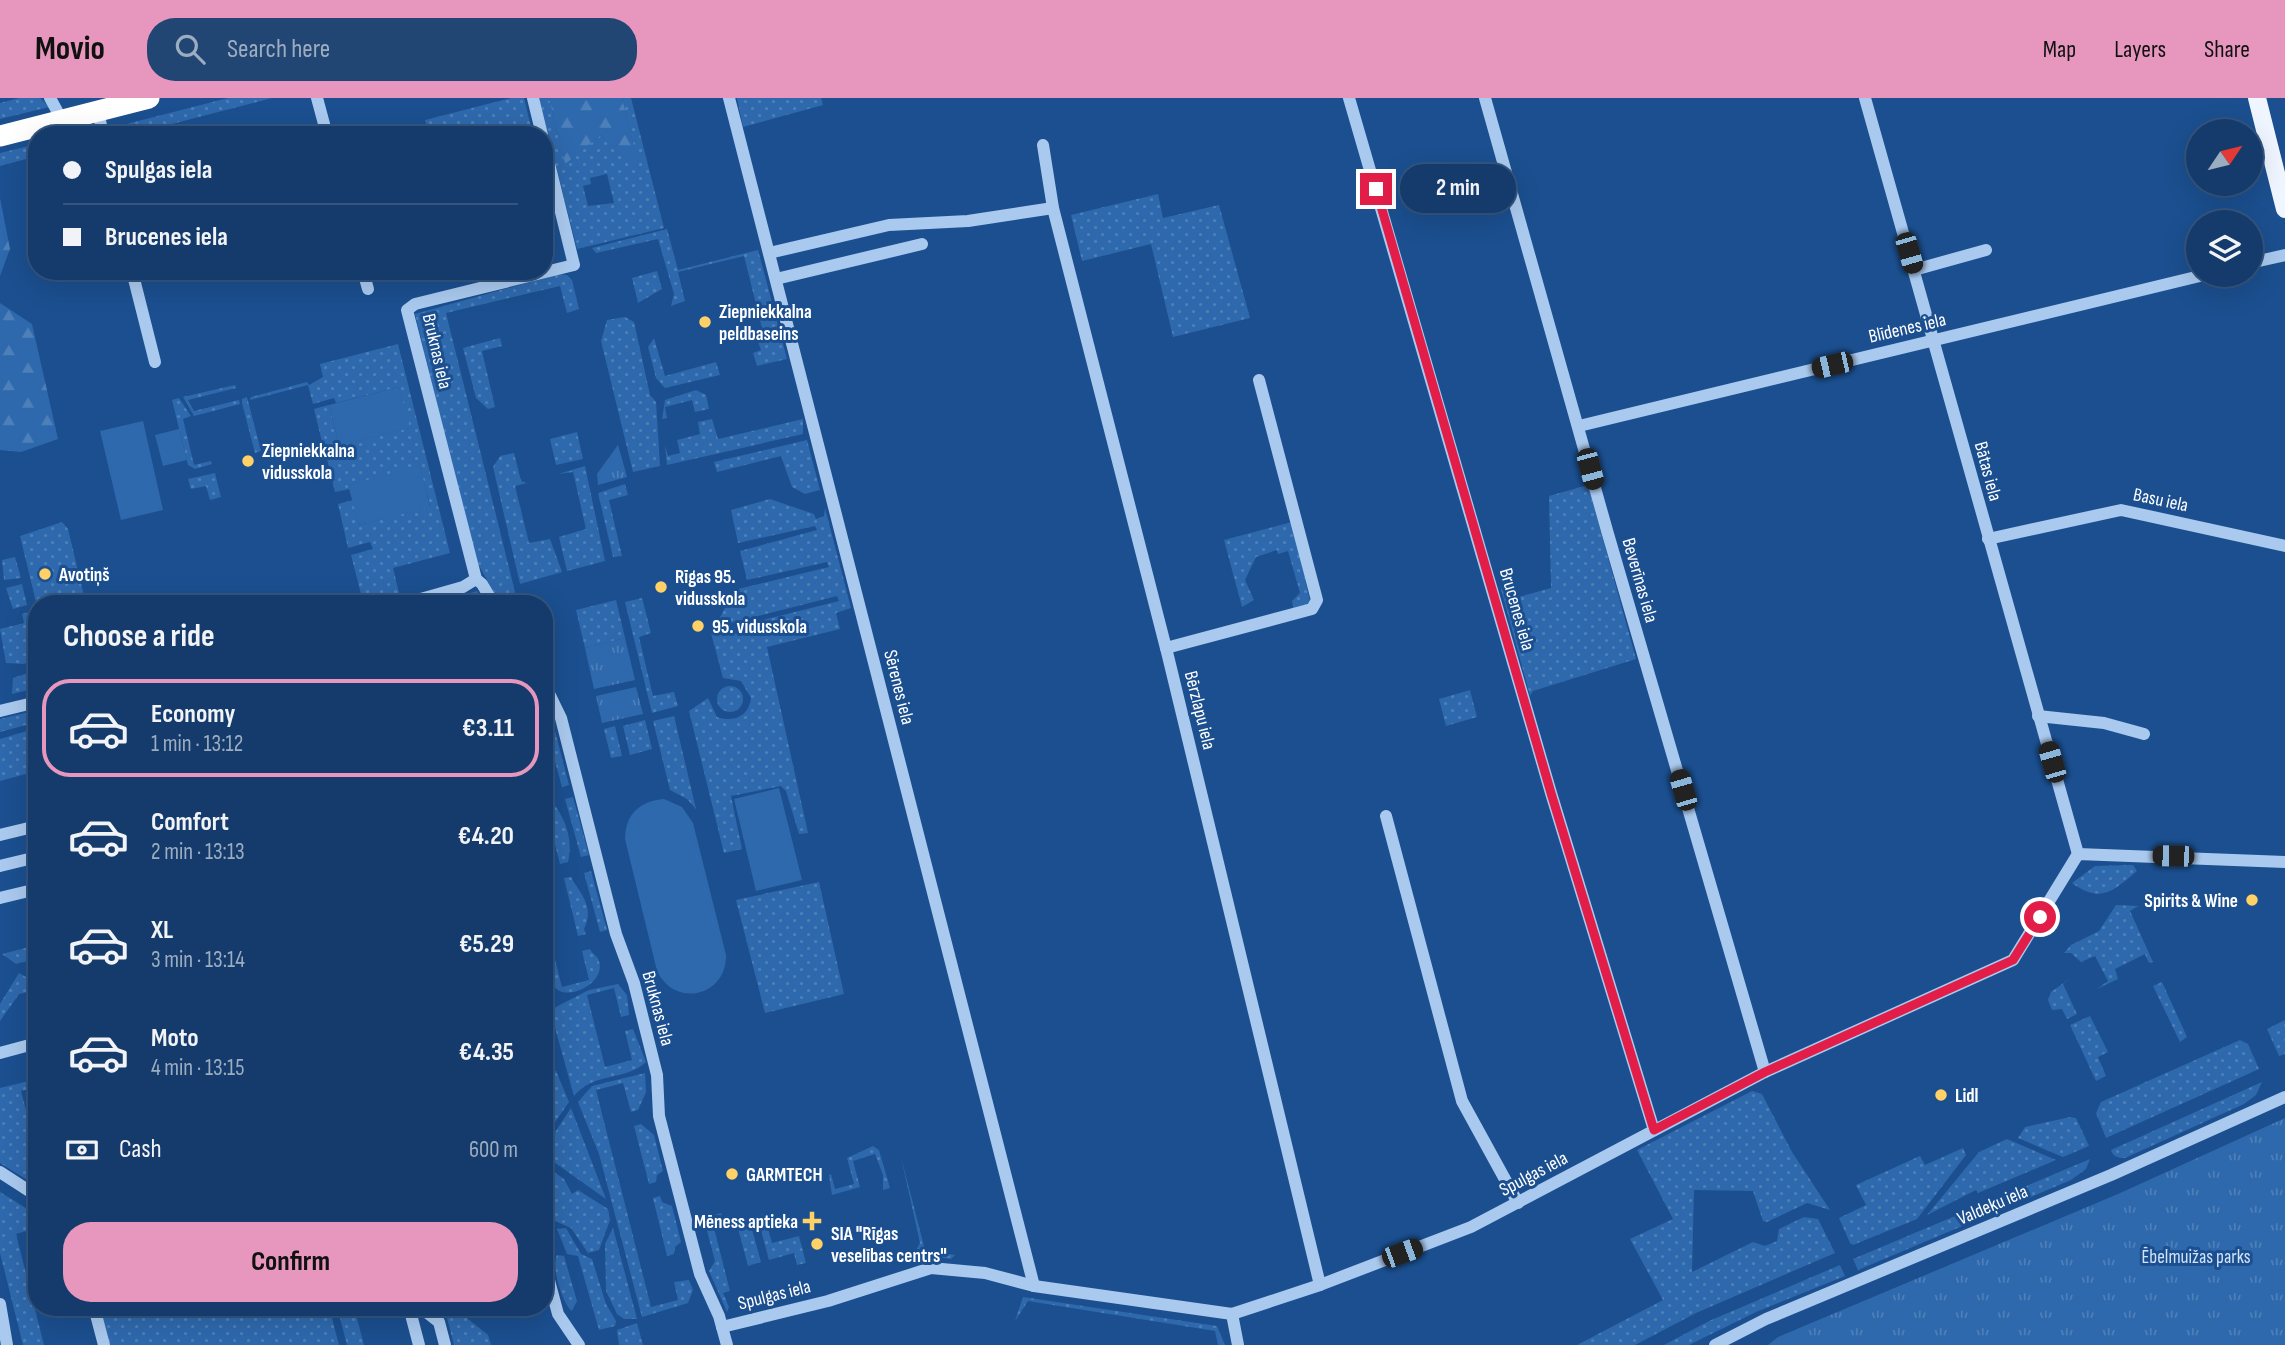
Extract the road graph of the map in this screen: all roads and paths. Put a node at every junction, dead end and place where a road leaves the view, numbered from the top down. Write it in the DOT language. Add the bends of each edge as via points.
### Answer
graph roads {
  1 [pos="50,98"];
  2 [pos="149,98"];
  3 [pos="317,98"];
  4 [pos="533,98"];
  5 [pos="730,98"];
  6 [pos="1349,98"];
  7 [pos="1485,98"];
  8 [pos="1865,98"];
  9 [pos="2257,98"];
  10 [pos="98,111"];
  11 [pos="62,120"];
  12 [pos="39,126"];
  13 [pos="101,126"];
  14 [pos="325,126"];
  15 [pos="540,126"];
  16 [pos="28,129"];
  17 [pos="0,136"];
  18 [pos="1043,145"];
  19 [pos="553,180"];
  20 [pos="1053,208"];
  21 [pos="2285,209"];
  22 [pos="922,244"];
  23 [pos="1986,250"];
  24 [pos="769,253"];
  25 [pos="2285,255"];
  26 [pos="2263,260"];
  27 [pos="553,270"];
  28 [pos="1914,270"];
  29 [pos="776,279"];
  30 [pos="2186,279"];
  31 [pos="134,280"];
  32 [pos="366,280"];
  33 [pos="506,280"];
  34 [pos="368,289"];
  35 [pos="1934,341"];
  36 [pos="155,362"];
  37 [pos="1259,380"];
  38 [pos="1579,426"];
  39 [pos="1988,539"];
  40 [pos="2285,547"];
  41 [pos="476,579"];
  42 [pos="435,595"];
  43 [pos="489,595"];
  44 [pos="1166,648"];
  45 [pos="553,702"];
  46 [pos="28,704"];
  47 [pos="0,711"];
  48 [pos="2038,716"];
  49 [pos="2144,734"];
  50 [pos="1386,816"];
  51 [pos="28,828"];
  52 [pos="0,835"];
  53 [pos="2078,854"];
  54 [pos="28,859"];
  55 [pos="2285,862"];
  56 [pos="0,866"];
  57 [pos="28,891"];
  58 [pos="0,898"];
  59 [pos="28,1045"];
  60 [pos="0,1053"];
  61 [pos="1765,1072"];
  62 [pos="2285,1097"];
  63 [pos="1654,1130"];
  64 [pos="0,1172"];
  65 [pos="28,1189"];
  66 [pos="1518,1203"];
  67 [pos="1320,1285"];
  68 [pos="1034,1286"];
  69 [pos="553,1295"];
  70 [pos="0,1304"];
  71 [pos="1232,1314"];
  72 [pos="96,1316"];
  73 [pos="411,1316"];
  74 [pos="431,1316"];
  75 [pos="722,1327"];
  76 [pos="1739,1339"];
  77 [pos="7,1345"];
  78 [pos="104,1345"];
  79 [pos="419,1345"];
  80 [pos="445,1345"];
  81 [pos="579,1345"];
  82 [pos="727,1345"];
  83 [pos="1238,1345"];
  84 [pos="1714,1345"];
  1 -- 11 [label="street"];
  2 -- 10 [label="highway"];
  3 -- 14 [label="street"];
  4 -- 15 [label="street"];
  5 -- 24 [label="street, Sērenes iela"];
  6 -- 63 [label="street, Brucenes iela"];
  7 -- 38 [label="street, Beverīnas iela"];
  8 -- 28 [label="street, Bātas iela"];
  9 -- 21 [label="main road"];
  10 -- 11 [label="highway"];
  10 -- 13 [label="street"];
  11 -- 12 [label="highway"];
  16 -- 17 [label="highway"];
  18 -- 20 [label="street, Bērzlapu iela"];
  19 -- 27 [label="street, Bruknas iela" via="574,265"];
  20 -- 24 [label="street" via="968,221 889,225"];
  20 -- 44 [label="street, Bērzlapu iela"];
  22 -- 29 [label="street"];
  23 -- 28 [label="street"];
  24 -- 29 [label="street, Sērenes iela"];
  25 -- 26 [label="street"];
  28 -- 35 [label="street, Bātas iela"];
  29 -- 68 [label="street, Sērenes iela"];
  30 -- 35 [label="street, Blīdenes iela"];
  31 -- 36 [label="street"];
  32 -- 34 [label="street"];
  33 -- 41 [label="street, Bruknas iela" via="407,310"];
  35 -- 38 [label="street, Blīdenes iela"];
  35 -- 39 [label="street, Bātas iela"];
  37 -- 44 [label="street" via="1317,600 1312,609"];
  38 -- 61 [label="street, Beverīnas iela"];
  39 -- 40 [label="street, Basu iela" via="2121,510"];
  39 -- 48 [label="street, Bātas iela"];
  41 -- 42 [label="street"];
  41 -- 43 [label="street, Bruknas iela"];
  44 -- 67 [label="street, Bērzlapu iela"];
  45 -- 75 [label="street, Bruknas iela" via="616,934 634,983 657,1075 659,1116 700,1274"];
  46 -- 47 [label="street"];
  48 -- 49 [label="street" via="2104,723"];
  48 -- 53 [label="street, Bātas iela"];
  50 -- 66 [label="street" via="1462,1101"];
  51 -- 52 [label="street"];
  53 -- 55 [label="street"];
  53 -- 61 [label="street, Spulgas iela" via="2013,960"];
  54 -- 56 [label="street"];
  57 -- 58 [label="street"];
  59 -- 60 [label="street"];
  61 -- 63 [label="street, Spulgas iela"];
  62 -- 76 [label="street, Valdeķu iela"];
  63 -- 66 [label="street, Spulgas iela"];
  64 -- 65 [label="street"];
  66 -- 67 [label="street, Spulgas iela" via="1471,1227"];
  67 -- 71 [label="street, Spulgas iela"];
  68 -- 71 [label="street, Spulgas iela"];
  68 -- 75 [label="street, Spulgas iela" via="985,1273 931,1268 828,1301"];
  69 -- 81 [label="street" via="558,1314"];
  70 -- 77 [label="street"];
  71 -- 83 [label="street"];
  72 -- 78 [label="street"];
  73 -- 79 [label="street"];
  74 -- 80 [label="street" via="439,1322"];
  75 -- 82 [label="street, Bruknas iela"];
  76 -- 84 [label="street, Valdeķu iela"];
}
